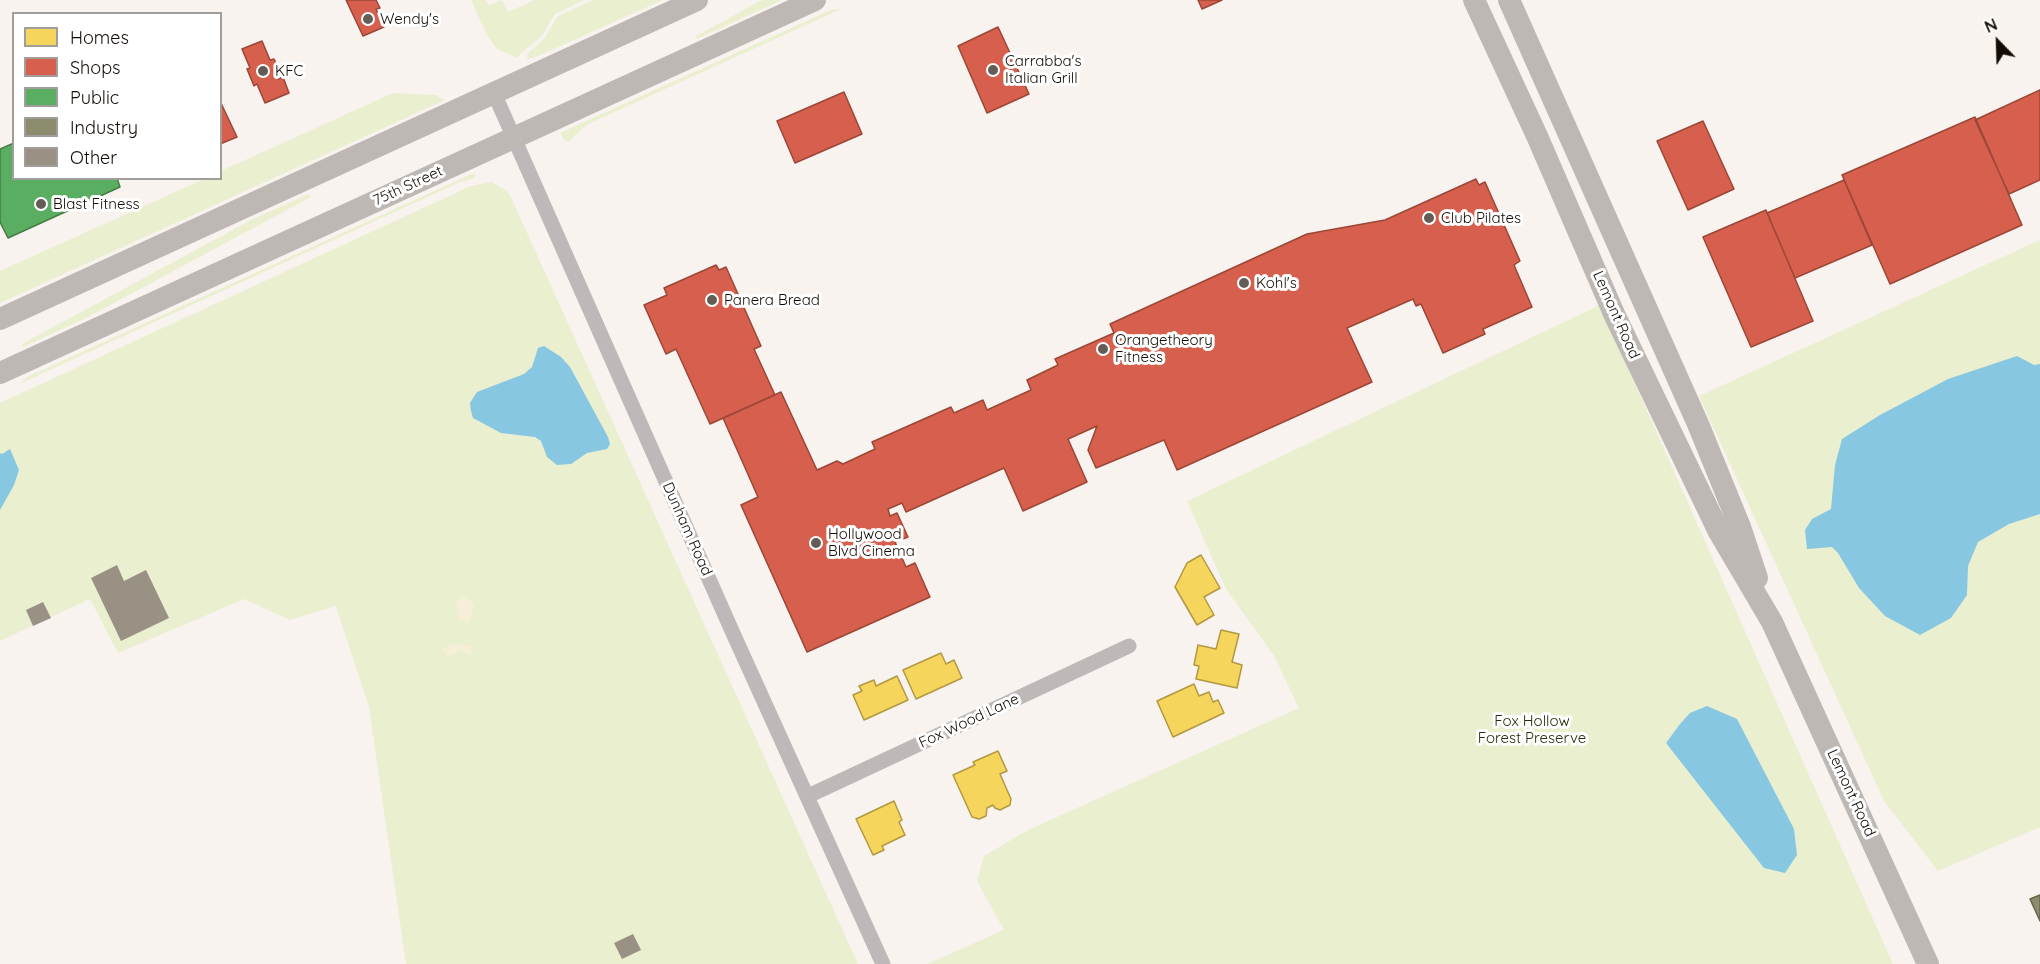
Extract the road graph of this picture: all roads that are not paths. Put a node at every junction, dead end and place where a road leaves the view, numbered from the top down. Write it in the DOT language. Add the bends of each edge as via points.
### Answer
graph roads {
  1 [pos="697,0"];
  2 [pos="816,0"];
  3 [pos="1474,0"];
  4 [pos="1509,0"];
  5 [pos="494,93"];
  6 [pos="514,138"];
  7 [pos="0,319"];
  8 [pos="0,373"];
  9 [pos="1772,622"];
  10 [pos="1129,646"];
  11 [pos="808,796"];
  12 [pos="883,964"];
  13 [pos="1928,964"];
  1 -- 5 [label="main road"];
  2 -- 6 [label="main road, 75th Street"];
  3 -- 9 [label="main road, Lemont Road" via="1679,451 1719,532"];
  4 -- 9 [label="main road, Lemont Road" via="1698,424 1740,527"];
  5 -- 6 [label="street, Dunham Road"];
  5 -- 7 [label="main road"];
  6 -- 8 [label="main road, 75th Street"];
  6 -- 11 [label="street, Dunham Road"];
  9 -- 13 [label="main road, Lemont Road"];
  10 -- 11 [label="street, Fox Wood Lane"];
  11 -- 12 [label="street, Dunham Road"];
}
